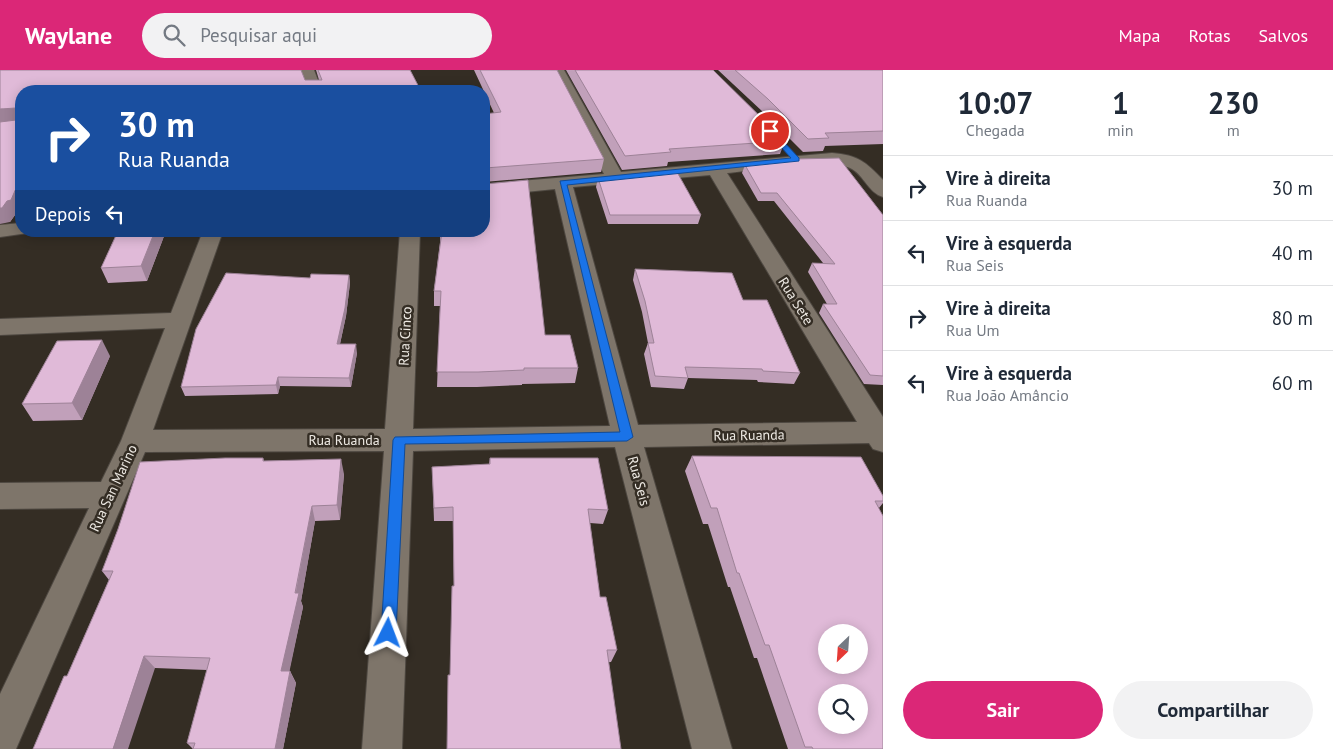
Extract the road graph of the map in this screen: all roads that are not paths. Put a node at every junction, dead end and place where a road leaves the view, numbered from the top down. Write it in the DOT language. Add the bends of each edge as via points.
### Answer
graph roads {
  1 [pos="307,70"];
  2 [pos="557,70"];
  3 [pos="313,85"];
  4 [pos="783,145"];
  5 [pos="797,160"];
  6 [pos="715,169"];
  7 [pos="615,178"];
  8 [pos="563,183"];
  9 [pos="490,189"];
  10 [pos="883,191"];
  11 [pos="15,230"];
  12 [pos="0,232"];
  13 [pos="211,237"];
  14 [pos="410,237"];
  15 [pos="180,320"];
  16 [pos="0,327"];
  17 [pos="881,435"];
  18 [pos="627,437"];
  19 [pos="399,440"];
  20 [pos="135,441"];
  21 [pos="110,495"];
  22 [pos="0,496"];
  23 [pos="0,738"];
  24 [pos="382,749"];
  25 [pos="712,749"];
  1 -- 3 [label="street"];
  2 -- 7 [label="street"];
  4 -- 5 [label="street"];
  5 -- 6 [label="street"];
  5 -- 10 [label="street" via="842,159 860,166"];
  6 -- 7 [label="street"];
  6 -- 17 [label="street, Rua Sete"];
  7 -- 8 [label="street"];
  8 -- 9 [label="street"];
  8 -- 18 [label="street, Rua Seis"];
  11 -- 12 [label="street"];
  13 -- 15 [label="street, Rua San Marino"];
  14 -- 19 [label="street, Rua Cinco"];
  15 -- 16 [label="street"];
  15 -- 20 [label="street, Rua San Marino"];
  17 -- 18 [label="street, Rua Ruanda"];
  18 -- 19 [label="street, Rua Ruanda"];
  18 -- 25 [label="street, Rua Seis"];
  19 -- 20 [label="street, Rua Ruanda"];
  19 -- 24 [label="street, Rua Cinco"];
  20 -- 21 [label="street, Rua San Marino"];
  21 -- 22 [label="street"];
  21 -- 23 [label="street, Rua San Marino"];
}
